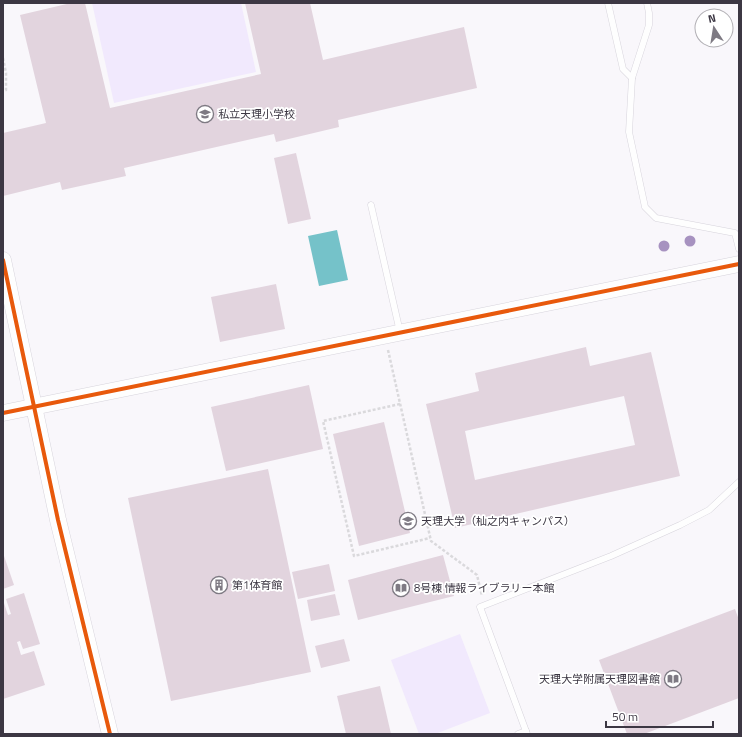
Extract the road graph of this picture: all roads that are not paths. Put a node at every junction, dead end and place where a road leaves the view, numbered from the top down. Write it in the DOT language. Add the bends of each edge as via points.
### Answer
graph roads {
  1 [pos="608,3"];
  2 [pos="647,3"];
  3 [pos="632,78"];
  4 [pos="371,205"];
  5 [pos="739,249"];
  6 [pos="3,260"];
  7 [pos="739,264"];
  8 [pos="400,332"];
  9 [pos="34,408"];
  10 [pos="3,414"];
  11 [pos="739,482"];
  12 [pos="526,732"];
  13 [pos="110,734"];
  14 [pos="518,734"];
  1 -- 3 [label="lane" via="623,68"];
  2 -- 3 [label="lane" via="649,25"];
  3 -- 5 [label="lane" via="629,132 645,207 656,218 735,232"];
  4 -- 8 [label="lane"];
  6 -- 9 [label="street"];
  7 -- 8 [label="street"];
  8 -- 9 [label="street"];
  9 -- 10 [label="street"];
  9 -- 13 [label="street" via="58,520"];
  11 -- 12 [label="lane" via="709,510 680,525 611,556 480,607"];
  12 -- 14 [label="lane"];
}
